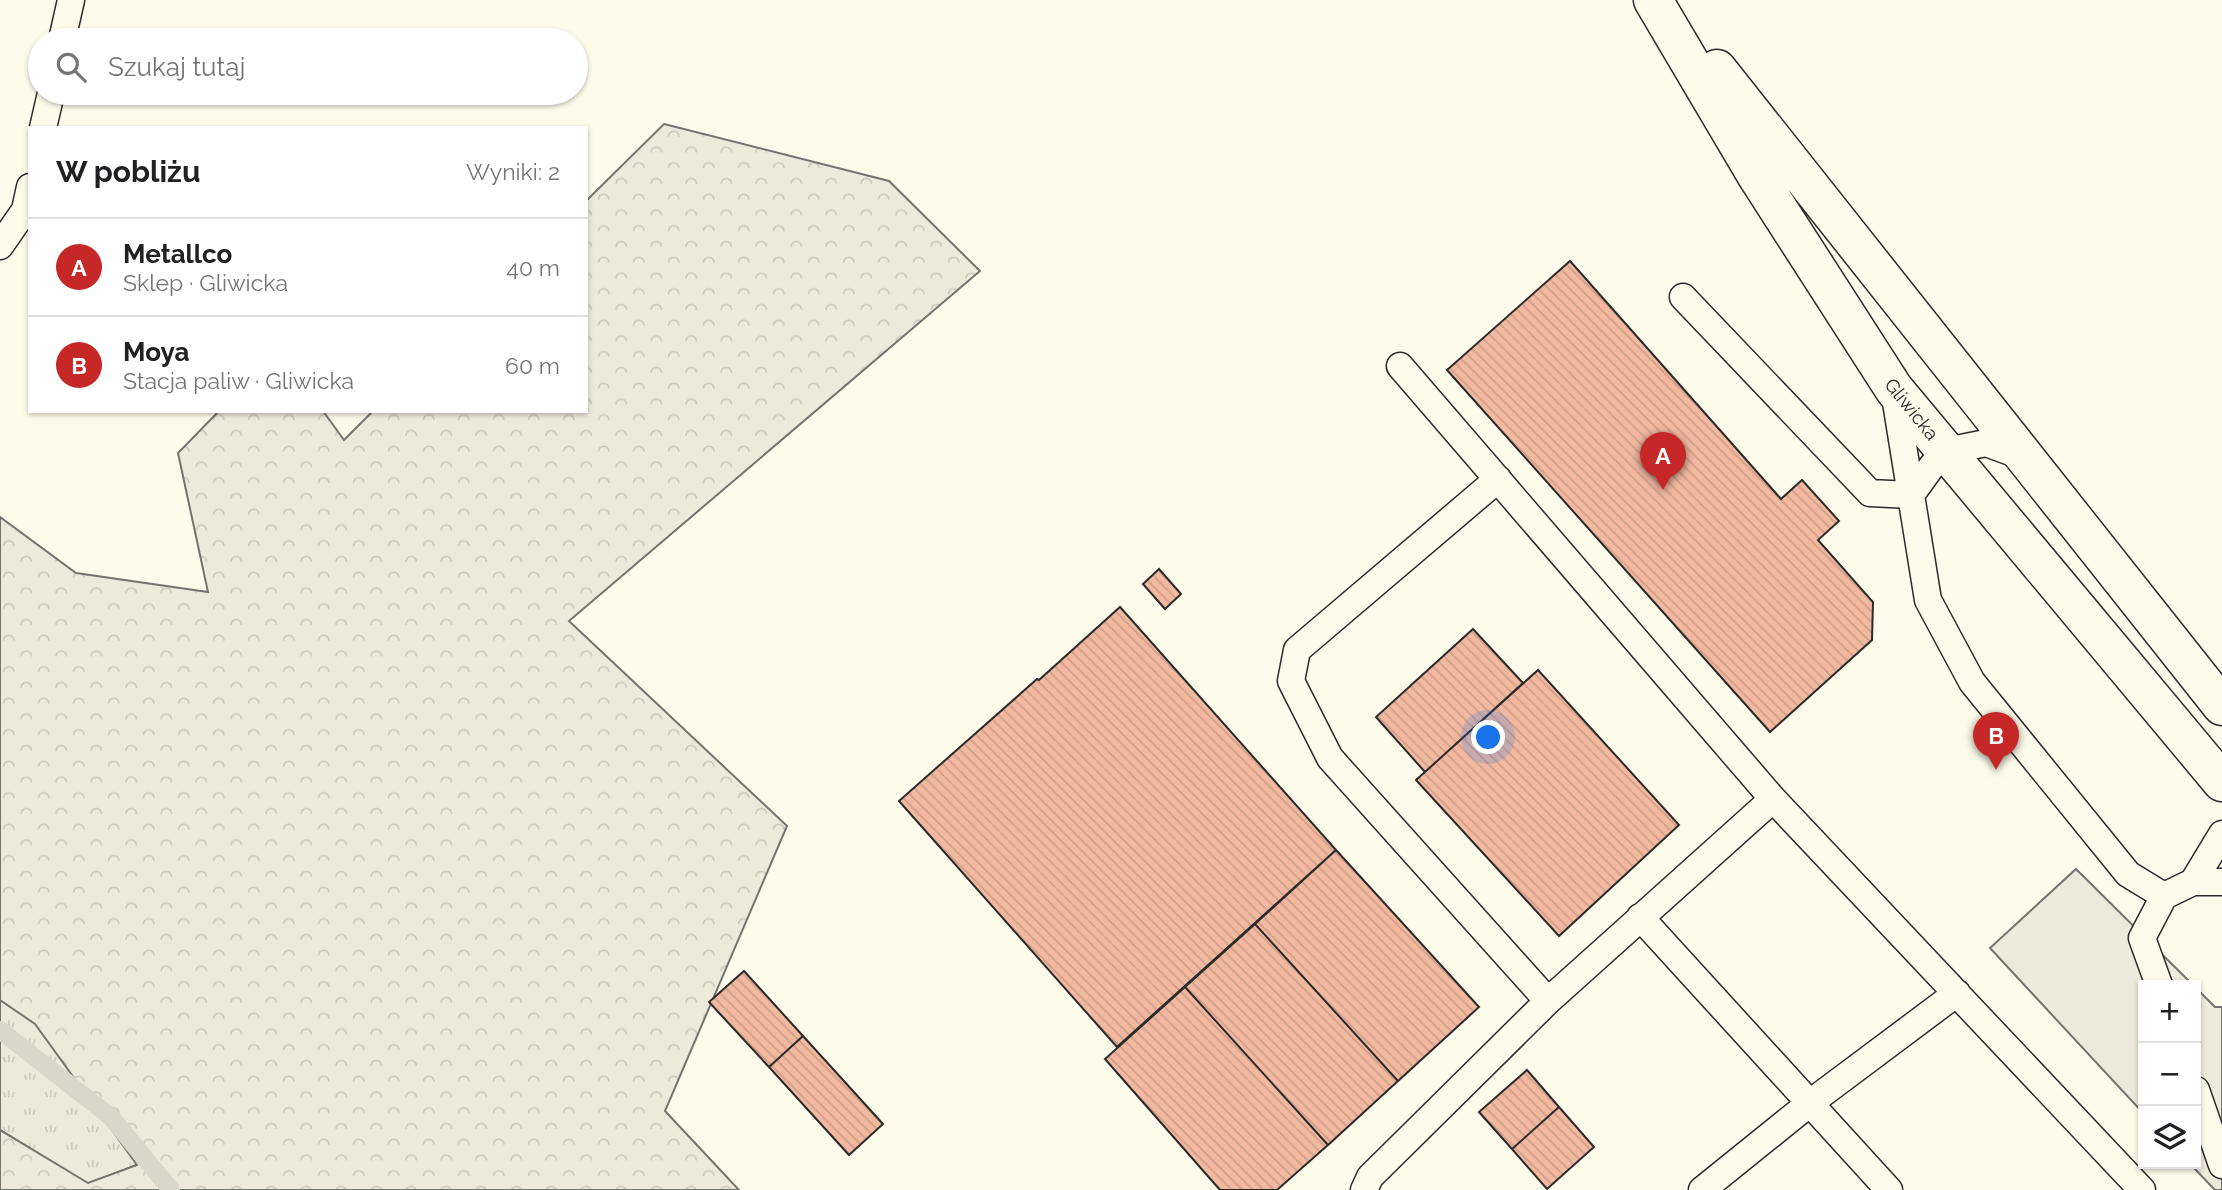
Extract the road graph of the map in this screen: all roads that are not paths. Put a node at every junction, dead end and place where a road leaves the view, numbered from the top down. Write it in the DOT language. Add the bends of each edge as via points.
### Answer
graph roads {
  1 [pos="71,0"];
  2 [pos="1653,0"];
  3 [pos="1662,0"];
  4 [pos="65,28"];
  5 [pos="48,105"];
  6 [pos="43,126"];
  7 [pos="28,196"];
  8 [pos="0,246"];
  9 [pos="1683,297"];
  10 [pos="1400,366"];
  11 [pos="1894,389"];
  12 [pos="1946,451"];
  13 [pos="2024,457"];
  14 [pos="1498,480"];
  15 [pos="1911,495"];
  16 [pos="2222,706"];
  17 [pos="2222,782"];
  18 [pos="1773,799"];
  19 [pos="2222,834"];
  20 [pos="2193,881"];
  21 [pos="2222,882"];
  22 [pos="2164,896"];
  23 [pos="1640,917"];
  24 [pos="2157,980"];
  25 [pos="1957,993"];
  26 [pos="1548,1001"];
  27 [pos="1810,1103"];
  28 [pos="2201,1104"];
  29 [pos="2222,1165"];
  30 [pos="1364,1190"];
  31 [pos="1702,1190"];
  32 [pos="1889,1190"];
  33 [pos="2142,1190"];
  1 -- 4 [label="lane"];
  2 -- 11 [label="street, Gliwicka" via="1757,176"];
  3 -- 13 [label="street"];
  5 -- 6 [label="lane"];
  7 -- 8 [label="lane" via="25,210"];
  9 -- 15 [label="lane" via="1870,493"];
  10 -- 14 [label="lane"];
  11 -- 12 [label="street, Gliwicka"];
  11 -- 15 [label="lane"];
  12 -- 13 [label="lane" via="1986,443"];
  12 -- 15 [label="lane"];
  12 -- 17 [label="street, Gliwicka"];
  13 -- 16 [label="street"];
  14 -- 18 [label="lane"];
  14 -- 26 [label="lane" via="1297,650 1291,681 1330,758"];
  15 -- 22 [label="lane" via="1928,600 1972,682 2128,874"];
  18 -- 23 [label="lane"];
  18 -- 25 [label="lane"];
  19 -- 20 [label="lane"];
  20 -- 21 [label="lane"];
  20 -- 22 [label="lane"];
  22 -- 24 [label="lane" via="2142,938"];
  23 -- 26 [label="lane"];
  23 -- 27 [label="lane"];
  25 -- 27 [label="lane"];
  25 -- 33 [label="lane"];
  26 -- 30 [label="lane" via="1370,1177"];
  27 -- 31 [label="lane"];
  27 -- 32 [label="lane"];
  28 -- 29 [label="lane"];
}
